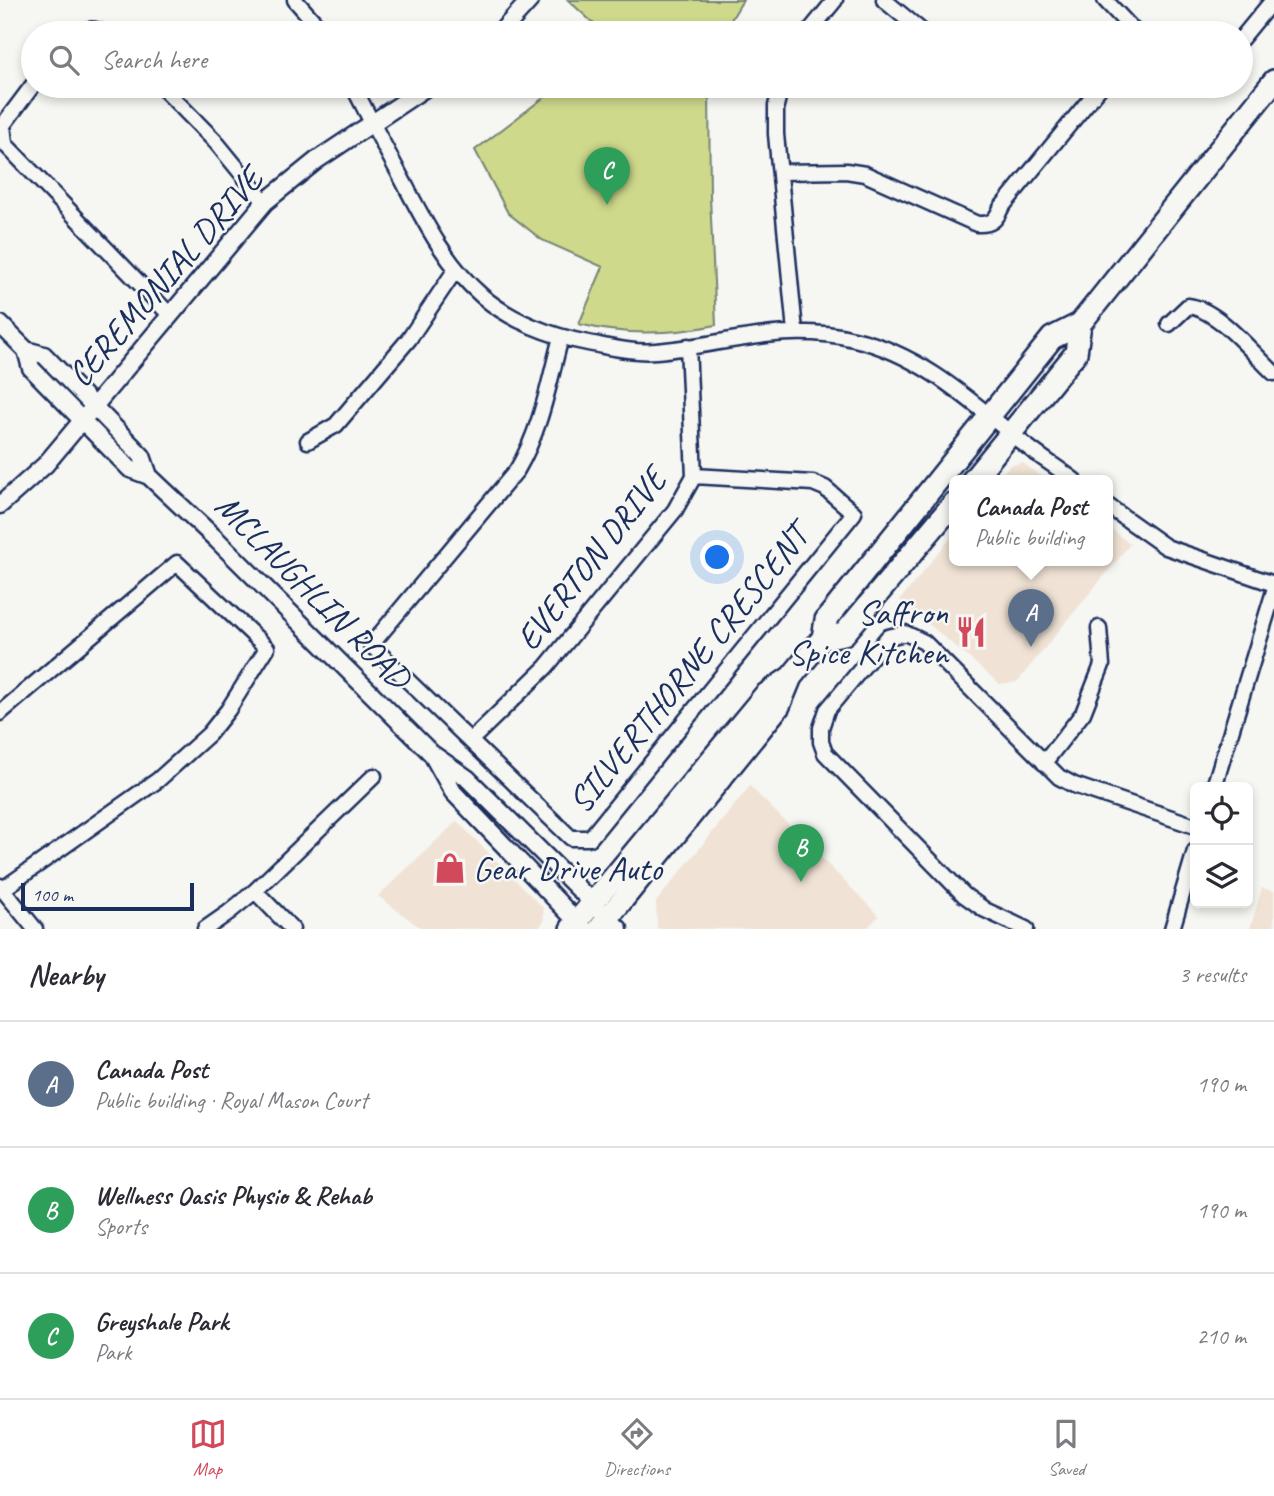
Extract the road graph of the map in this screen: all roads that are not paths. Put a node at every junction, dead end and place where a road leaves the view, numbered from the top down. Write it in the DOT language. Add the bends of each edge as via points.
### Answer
graph roads {
  1 [pos="295,0"];
  2 [pos="530,0"];
  3 [pos="835,0"];
  4 [pos="884,0"];
  5 [pos="1105,0"];
  6 [pos="1273,0"];
  7 [pos="313,21"];
  8 [pos="510,21"];
  9 [pos="818,21"];
  10 [pos="909,21"];
  11 [pos="1125,21"];
  12 [pos="1253,24"];
  13 [pos="1274,81"];
  14 [pos="23,98"];
  15 [pos="174,98"];
  16 [pos="359,98"];
  17 [pos="410,98"];
  18 [pos="778,98"];
  19 [pos="1091,98"];
  20 [pos="372,123"];
  21 [pos="780,172"];
  22 [pos="265,202"];
  23 [pos="456,269"];
  24 [pos="170,315"];
  25 [pos="0,324"];
  26 [pos="1080,324"];
  27 [pos="1170,324"];
  28 [pos="795,331"];
  29 [pos="561,338"];
  30 [pos="688,346"];
  31 [pos="26,349"];
  32 [pos="1274,373"];
  33 [pos="94,406"];
  34 [pos="989,415"];
  35 [pos="82,420"];
  36 [pos="1011,433"];
  37 [pos="307,440"];
  38 [pos="977,475"];
  39 [pos="1067,475"];
  40 [pos="149,476"];
  41 [pos="694,476"];
  42 [pos="0,505"];
  43 [pos="949,509"];
  44 [pos="1113,510"];
  45 [pos="1274,584"];
  46 [pos="1274,591"];
  47 [pos="1099,628"];
  48 [pos="823,638"];
  49 [pos="791,677"];
  50 [pos="0,713"];
  51 [pos="471,740"];
  52 [pos="431,753"];
  53 [pos="1044,763"];
  54 [pos="374,776"];
  55 [pos="1216,782"];
  56 [pos="1190,824"];
  57 [pos="1190,868"];
  58 [pos="1,888"];
  59 [pos="255,891"];
  60 [pos="593,902"];
  61 [pos="609,925"];
  62 [pos="577,927"];
  63 [pos="1021,928"];
  64 [pos="35,929"];
  65 [pos="205,929"];
  66 [pos="292,929"];
  67 [pos="1172,929"];
  1 -- 7 [label="street"];
  2 -- 8 [label="street"];
  3 -- 9 [label="street"];
  4 -- 10 [label="street"];
  5 -- 11 [label="street"];
  6 -- 12 [label="street"];
  13 -- 26 [label="main road"];
  14 -- 24 [label="street" via="3,125 5,144"];
  15 -- 22 [label="street"];
  16 -- 20 [label="street"];
  17 -- 20 [label="street, CEREMONIAL DRIVE"];
  18 -- 21 [label="street"];
  19 -- 21 [label="street" via="994,222 986,225 865,174"];
  20 -- 22 [label="street, CEREMONIAL DRIVE"];
  20 -- 23 [label="street" via="424,222"];
  21 -- 28 [label="street"];
  22 -- 24 [label="street, CEREMONIAL DRIVE"];
  23 -- 29 [label="street" via="482,296 509,314"];
  23 -- 37 [label="street" via="409,339 336,425"];
  24 -- 33 [label="street, CEREMONIAL DRIVE"];
  25 -- 31 [label="street, MCLAUGHLIN ROAD"];
  26 -- 34 [label="main road" via="1052,338"];
  26 -- 36 [label="main road" via="1076,353"];
  27 -- 32 [label="street" via="1188,306 1199,307"];
  28 -- 30 [label="street"];
  28 -- 34 [label="street" via="852,338 896,353 925,368"];
  29 -- 30 [label="street" via="617,349 653,351"];
  29 -- 51 [label="street, SILVERTHORNE CRESCENT" via="535,435 517,470 371,645"];
  30 -- 41 [label="street, EVERTON DRIVE"];
  31 -- 33 [label="street, MCLAUGHLIN ROAD" via="44,355"];
  31 -- 35 [label="street, MCLAUGHLIN ROAD" via="31,368"];
  33 -- 35 [label="street, CEREMONIAL DRIVE"];
  33 -- 40 [label="street, MCLAUGHLIN ROAD" via="142,456"];
  34 -- 36 [label="street"];
  34 -- 48 [label="main road" via="826,620"];
  35 -- 40 [label="street, MCLAUGHLIN ROAD" via="130,469"];
  35 -- 42 [label="street, CEREMONIAL DRIVE" via="45,465"];
  36 -- 38 [label="main road"];
  36 -- 39 [label="street"];
  40 -- 52 [label="street, MCLAUGHLIN ROAD"];
  41 -- 51 [label="street, EVERTON DRIVE" via="675,510 546,667"];
  41 -- 51 [label="street, SILVERTHORNE CRESCENT" via="813,483 854,513 590,838 571,838 564,833"];
  43 -- 48 [label="main road" via="844,634"];
  44 -- 45 [label="street" via="1166,547"];
  46 -- 55 [label="street"];
  47 -- 53 [label="street" via="1102,665 1083,713"];
  48 -- 49 [label="main road"];
  49 -- 60 [label="main road" via="765,695"];
  49 -- 61 [label="main road" via="779,706"];
  50 -- 58 [label="street" via="177,563 267,648 209,734 158,780"];
  52 -- 60 [label="street, MCLAUGHLIN ROAD" via="467,778"];
  52 -- 62 [label="street, MCLAUGHLIN ROAD" via="453,792"];
  53 -- 56 [label="street" via="1074,785"];
  53 -- 63 [label="street" via="924,642 905,633 888,637 827,710 821,728 825,753 942,873 985,910"];
  54 -- 59 [label="street"];
  57 -- 67 [label="street"];
  58 -- 64 [label="street"];
  59 -- 65 [label="street"];
  59 -- 66 [label="street"];
  60 -- 61 [label="street, MCLAUGHLIN ROAD"];
  60 -- 62 [label="main road"];
}
